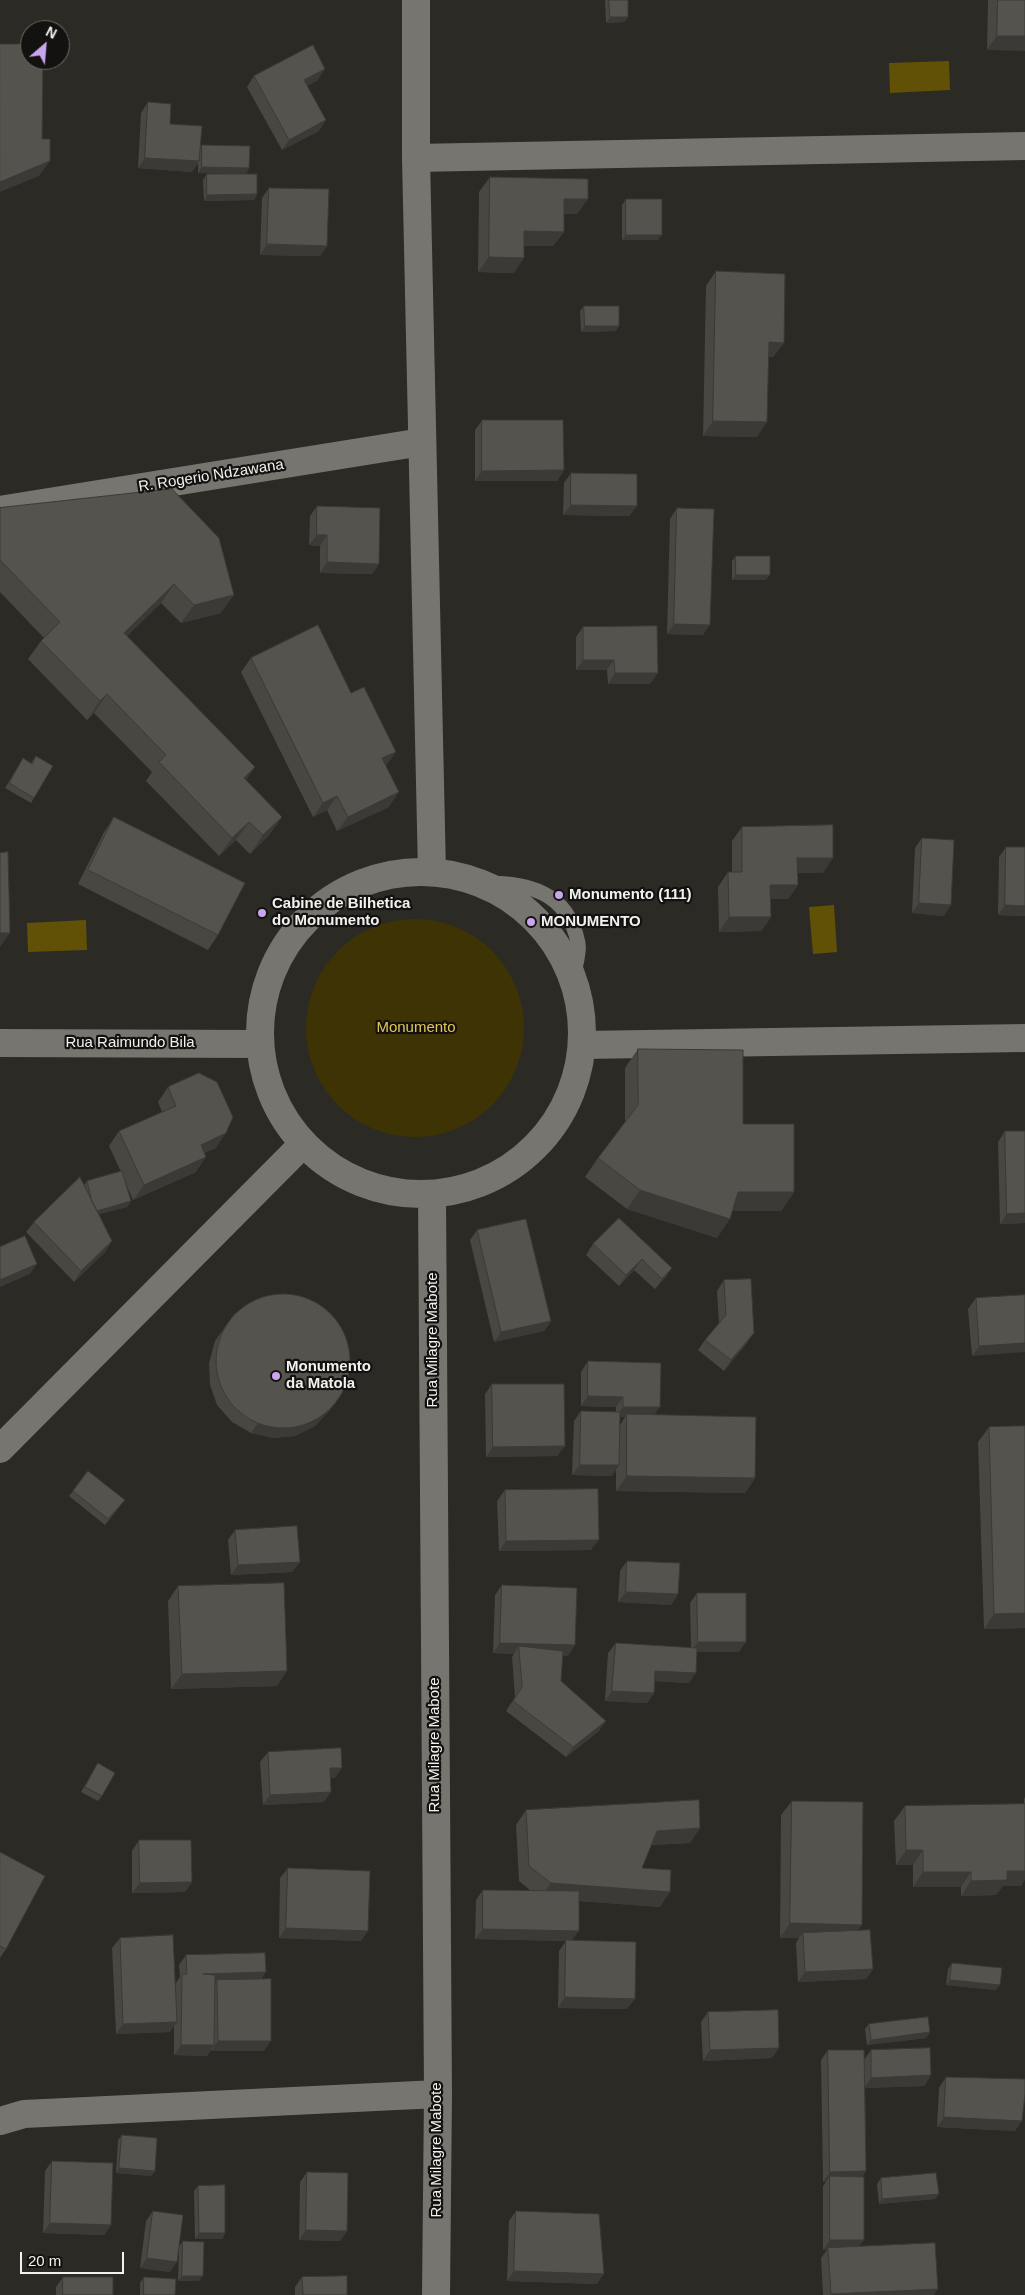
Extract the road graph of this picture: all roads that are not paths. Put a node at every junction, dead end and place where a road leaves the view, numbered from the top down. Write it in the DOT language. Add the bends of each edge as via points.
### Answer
graph roads {
  1 [pos="416,0"];
  2 [pos="1025,146"];
  3 [pos="416,158"];
  4 [pos="422,442"];
  5 [pos="0,510"];
  6 [pos="432,872"];
  7 [pos="1025,1038"];
  8 [pos="0,1043"];
  9 [pos="260,1044"];
  10 [pos="583,1045"];
  11 [pos="303,1144"];
  12 [pos="432,1194"];
  13 [pos="0,1449"];
  14 [pos="438,2094"];
  15 [pos="0,2121"];
  16 [pos="436,2295"];
  1 -- 3 [label="street"];
  2 -- 3 [label="street"];
  3 -- 4 [label="street"];
  4 -- 5 [label="street, R. Rogerio Ndzawana"];
  4 -- 6 [label="street"];
  6 -- 9 [label="street" via="386,875 343,891 306,919 279,955 263,998"];
  6 -- 10 [label="street" via="480,883 511,899 537,921 558,947 573,977 581,1011"];
  7 -- 10 [label="street"];
  8 -- 9 [label="street, Rua Raimundo Bila"];
  9 -- 11 [label="street" via="273,1098"];
  10 -- 12 [label="street" via="573,1090 550,1131 518,1163 477,1185"];
  11 -- 12 [label="street" via="341,1173 385,1190"];
  11 -- 13 [label="street"];
  12 -- 14 [label="street, Rua Milagre Mabote"];
  14 -- 15 [label="street" via="24,2114"];
  14 -- 16 [label="street, Rua Milagre Mabote"];
}
